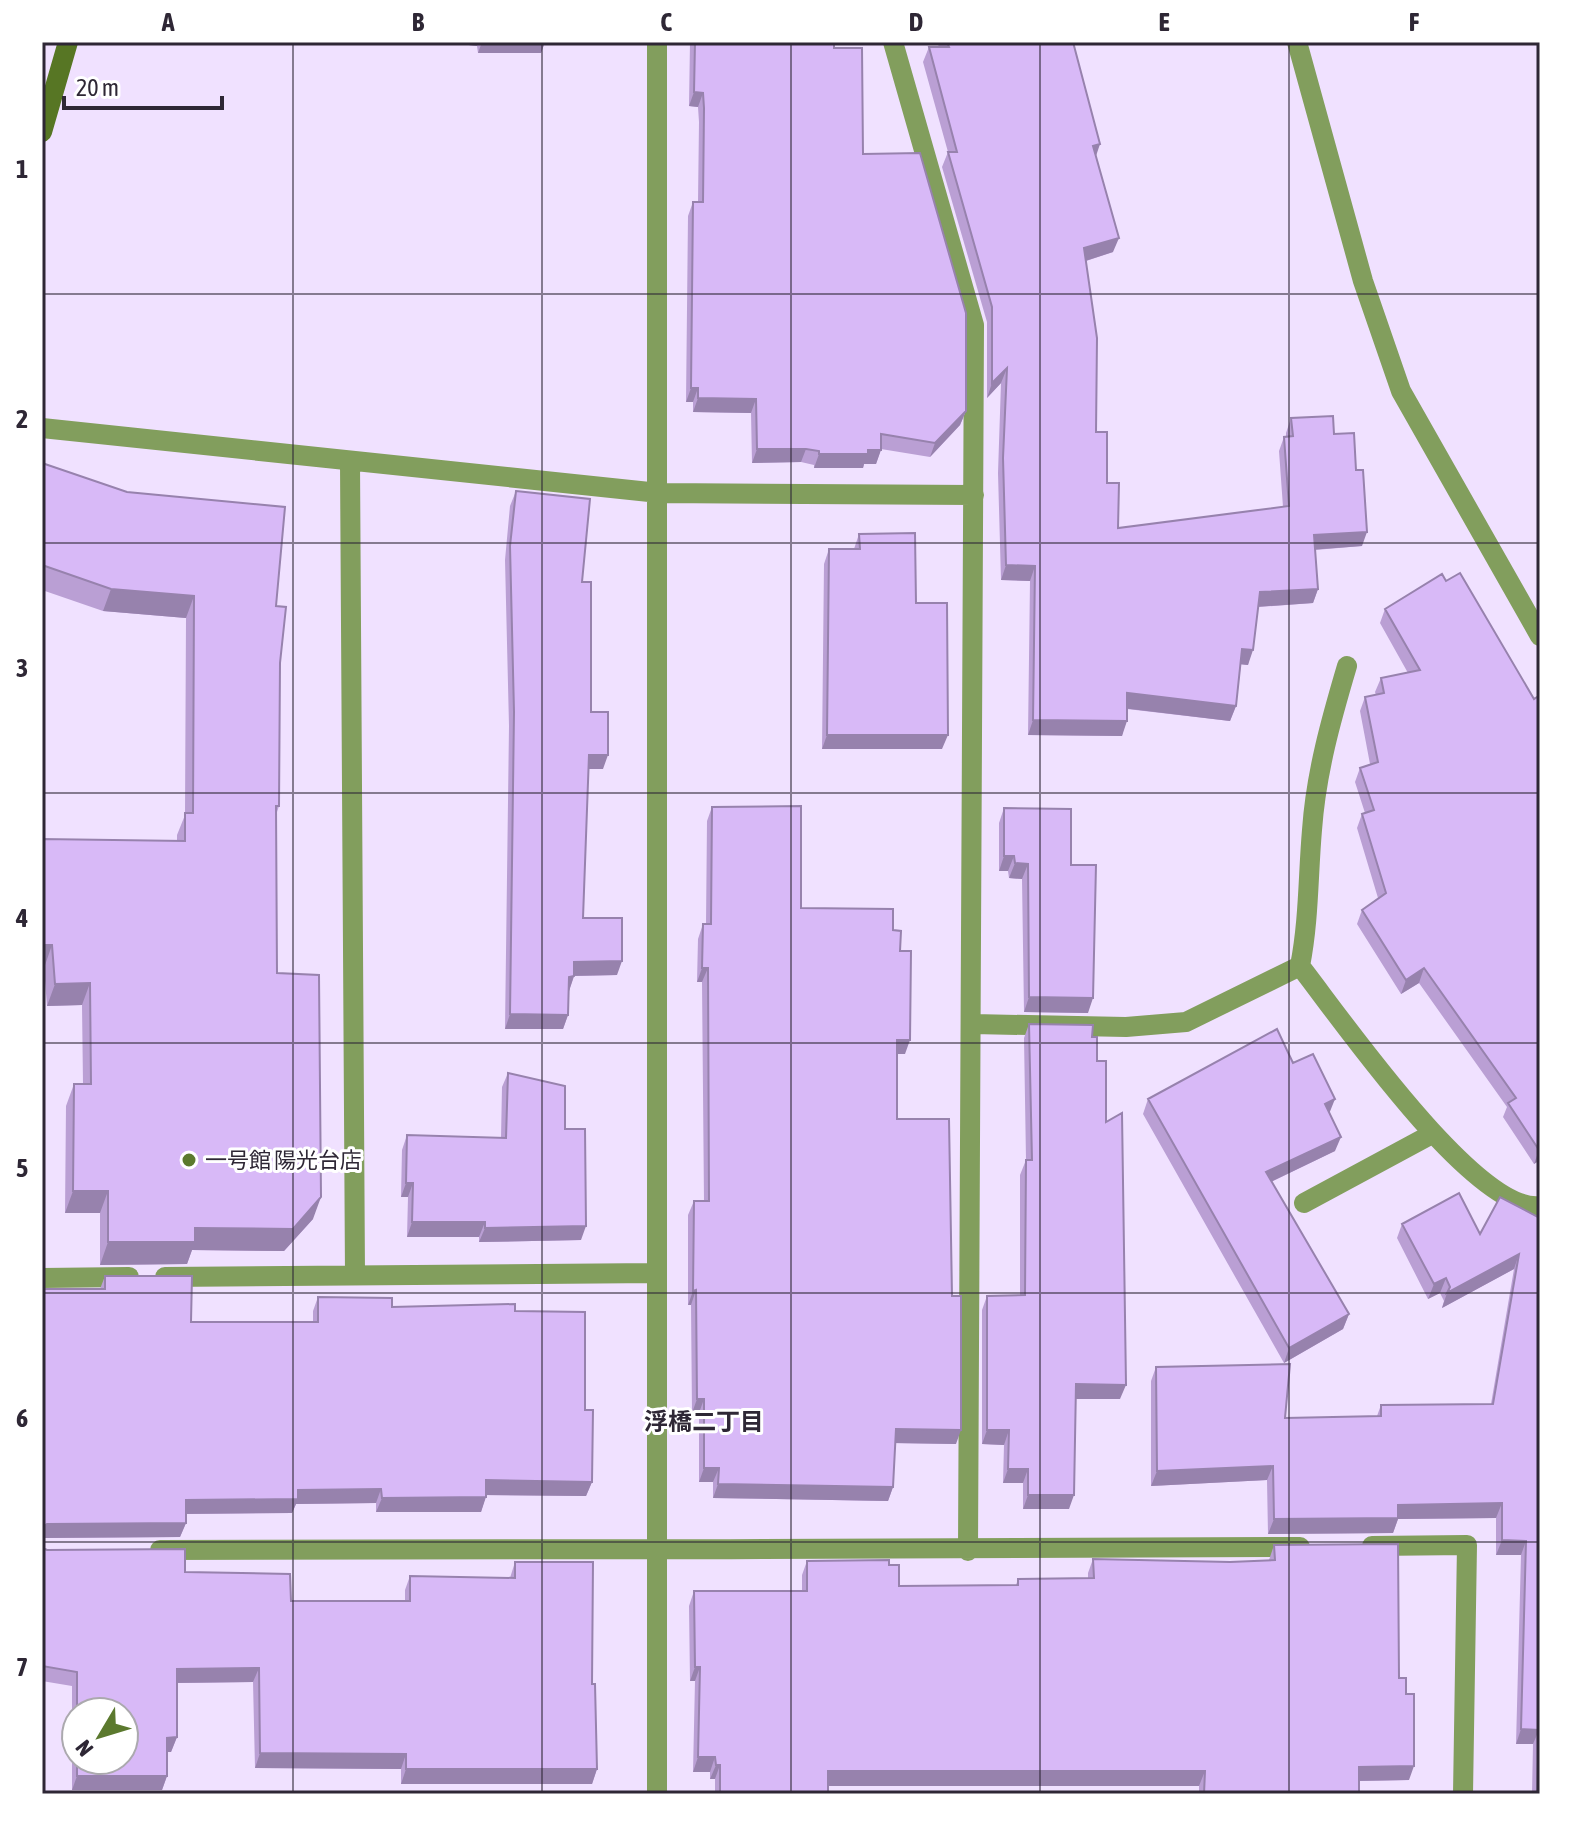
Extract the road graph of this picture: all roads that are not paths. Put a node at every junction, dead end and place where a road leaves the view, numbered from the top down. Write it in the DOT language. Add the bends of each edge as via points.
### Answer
graph roads {
  1 [pos="68,42"];
  2 [pos="657,42"];
  3 [pos="893,42"];
  4 [pos="1297,42"];
  5 [pos="42,132"];
  6 [pos="42,428"];
  7 [pos="350,462"];
  8 [pos="659,493"];
  9 [pos="974,495"];
  10 [pos="1540,636"];
  11 [pos="1347,666"];
  12 [pos="1300,966"];
  13 [pos="973,1024"];
  14 [pos="1432,1134"];
  15 [pos="1304,1203"];
  16 [pos="1540,1206"];
  17 [pos="657,1273"];
  18 [pos="355,1274"];
  19 [pos="42,1278"];
  20 [pos="1358,1546"];
  21 [pos="659,1547"];
  22 [pos="1326,1547"];
  23 [pos="137,1550"];
  24 [pos="968,1551"];
  25 [pos="657,1794"];
  26 [pos="1463,1794"];
  1 -- 5 [label="street"];
  2 -- 8 [label="street"];
  3 -- 9 [label="street" via="974,325"];
  4 -- 10 [label="street" via="1363,281 1401,391"];
  6 -- 7 [label="street"];
  7 -- 8 [label="street"];
  7 -- 18 [label="street"];
  8 -- 9 [label="street"];
  8 -- 17 [label="street"];
  9 -- 13 [label="street"];
  11 -- 12 [label="street" via="1318,779 1309,921"];
  12 -- 13 [label="street" via="1186,1022 1126,1027"];
  12 -- 14 [label="street"];
  13 -- 24 [label="street"];
  14 -- 15 [label="street"];
  14 -- 16 [label="street" via="1496,1192"];
  17 -- 18 [label="street"];
  17 -- 21 [label="street"];
  18 -- 19 [label="street"];
  20 -- 26 [label="street" via="1467,1545"];
  21 -- 23 [label="street"];
  21 -- 24 [label="street"];
  21 -- 25 [label="street"];
  22 -- 24 [label="street"];
}
